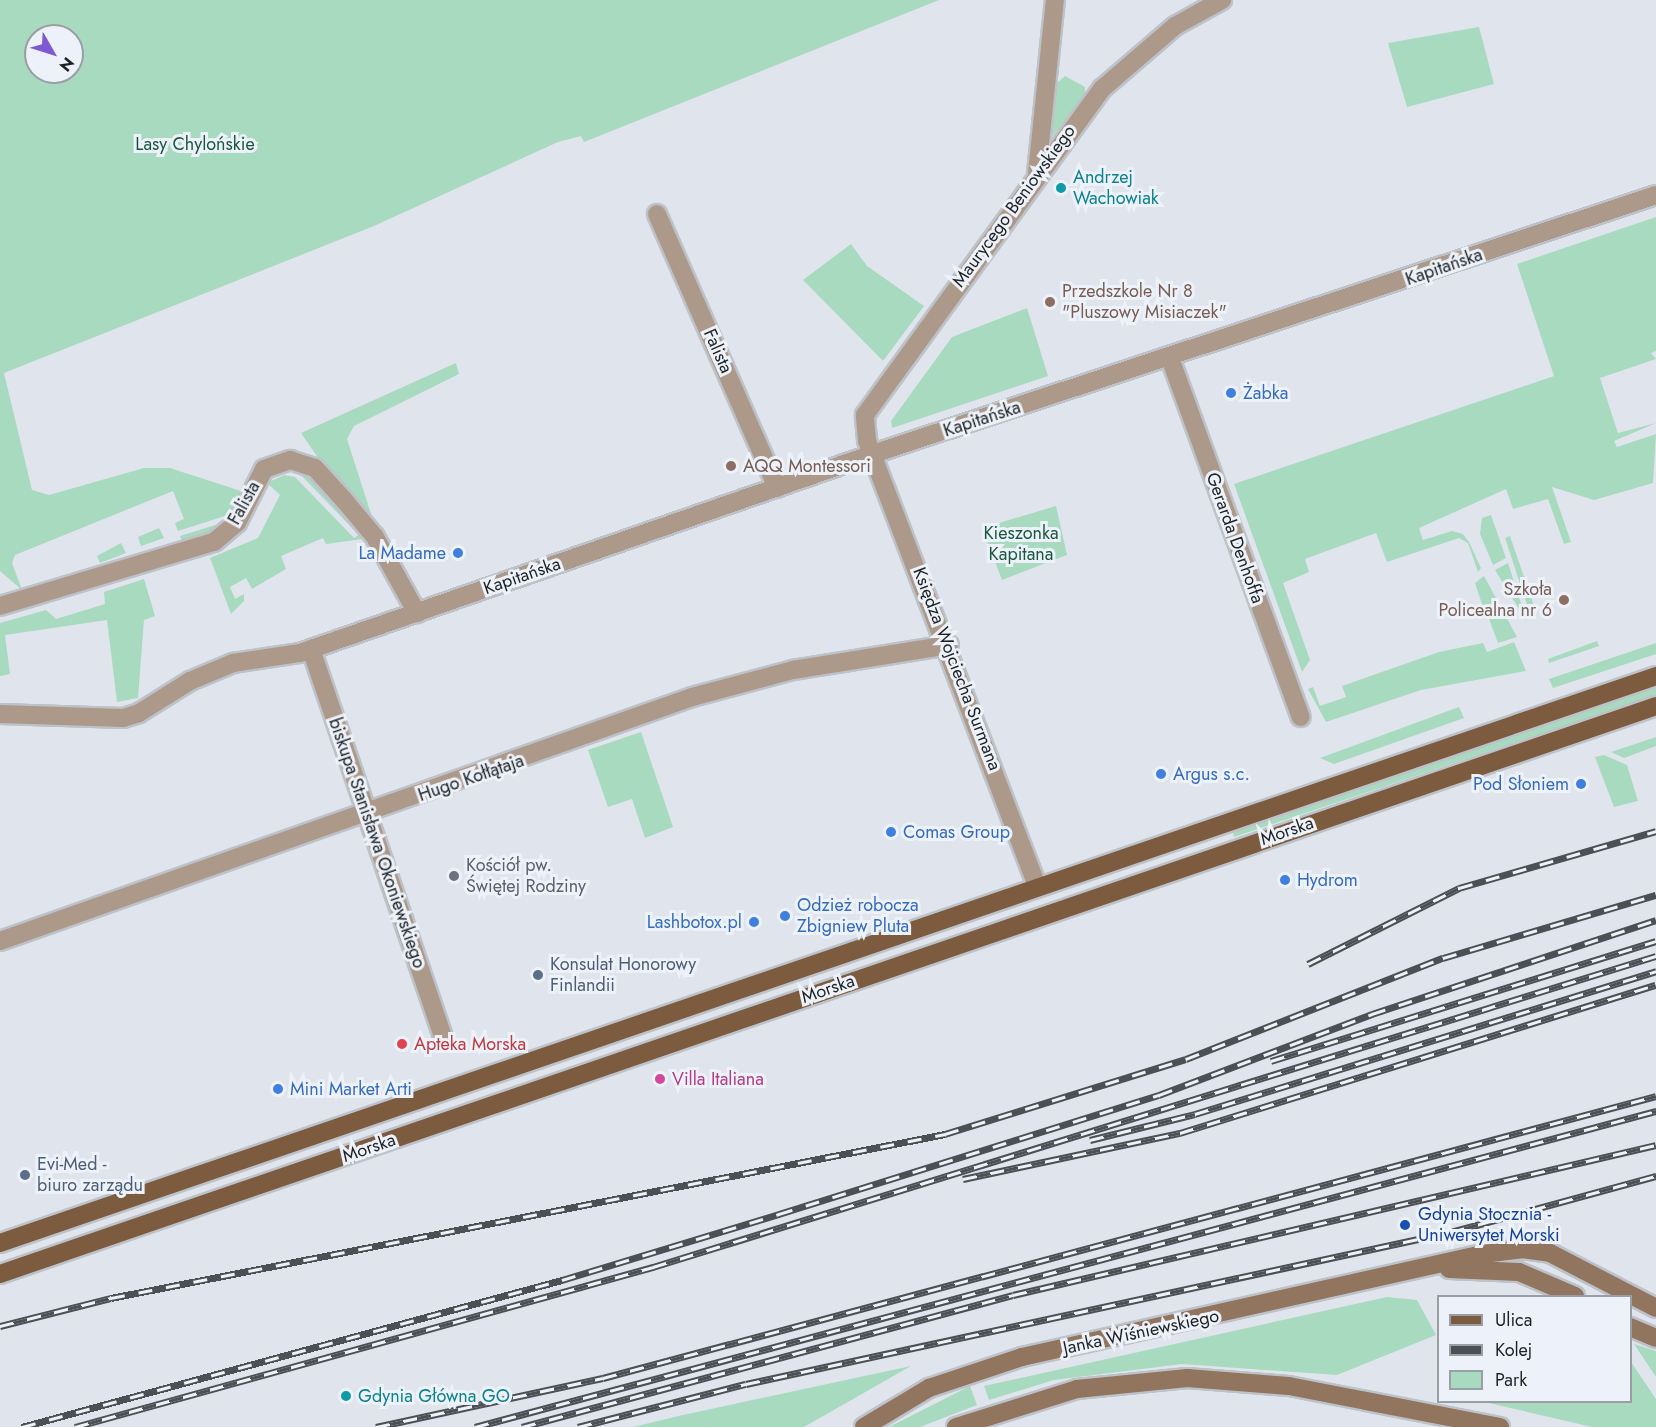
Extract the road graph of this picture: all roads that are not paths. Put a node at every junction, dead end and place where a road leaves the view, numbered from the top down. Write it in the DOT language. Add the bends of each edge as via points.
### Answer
graph roads {
  1 [pos="1055,0"];
  2 [pos="1222,0"];
  3 [pos="1036,173"];
  4 [pos="1656,195"];
  5 [pos="657,214"];
  6 [pos="1170,358"];
  7 [pos="873,454"];
  8 [pos="777,488"];
  9 [pos="1,603"];
  10 [pos="417,613"];
  11 [pos="949,645"];
  12 [pos="311,650"];
  13 [pos="1656,676"];
  14 [pos="1656,706"];
  15 [pos="0,714"];
  16 [pos="1301,717"];
  17 [pos="367,814"];
  18 [pos="1037,886"];
  19 [pos="0,941"];
  20 [pos="443,1038"];
  21 [pos="0,1243"];
  22 [pos="1430,1269"];
  23 [pos="0,1274"];
  24 [pos="1573,1295"];
  25 [pos="1656,1308"];
  26 [pos="1632,1328"];
  27 [pos="1656,1338"];
  28 [pos="864,1427"];
  29 [pos="956,1427"];
  30 [pos="1500,1427"];
  1 -- 3 [label="street"];
  2 -- 3 [label="street, Maurycego Beniowskiego" via="1175,26 1103,88"];
  3 -- 7 [label="street, Maurycego Beniowskiego" via="874,400 864,424"];
  4 -- 6 [label="street, Kapitańska"];
  5 -- 8 [label="street, Falista"];
  6 -- 7 [label="street, Kapitańska"];
  6 -- 16 [label="street, Gerarda Denhoffa"];
  7 -- 8 [label="street, Kapitańska"];
  7 -- 11 [label="street, Księdza Wojciecha Surmana"];
  8 -- 10 [label="street, Kapitańska"];
  9 -- 10 [label="street, Falista" via="214,542 237,523 264,469 290,460 315,468 375,537"];
  10 -- 12 [label="street, Kapitańska"];
  11 -- 17 [label="street, Hugo Kołłątaja" via="737,683"];
  11 -- 18 [label="street, Księdza Wojciecha Surmana"];
  12 -- 15 [label="street, Kapitańska" via="233,663 123,718"];
  12 -- 17 [label="street, biskupa Stanisława Okoniewskiego"];
  13 -- 18 [label="main road, Morska"];
  14 -- 23 [label="main road, Morska"];
  17 -- 19 [label="street, Hugo Kołłątaja"];
  17 -- 20 [label="street, biskupa Stanisława Okoniewskiego"];
  18 -- 21 [label="main road, Morska"];
  22 -- 24 [label="main road, Janka Wiśniewskiego" via="1519,1272"];
  22 -- 25 [label="main road, Janka Wiśniewskiego" via="1522,1249 1590,1270"];
  22 -- 28 [label="main road, Janka Wiśniewskiego" via="1022,1357 929,1388"];
  26 -- 27 [label="main road"];
  29 -- 30 [label="main road" via="1052,1395 1131,1381 1217,1378 1289,1386"];
}
